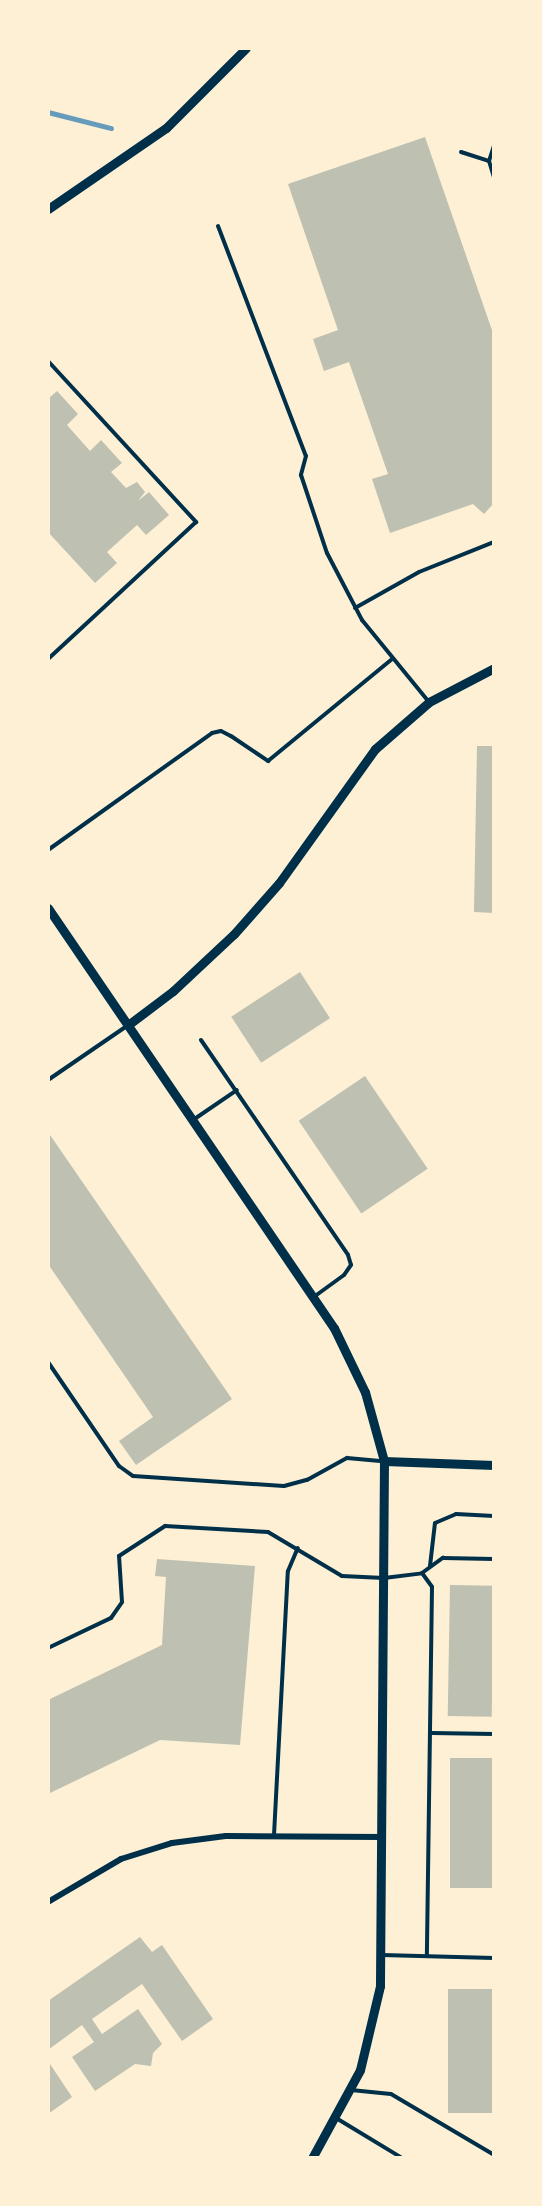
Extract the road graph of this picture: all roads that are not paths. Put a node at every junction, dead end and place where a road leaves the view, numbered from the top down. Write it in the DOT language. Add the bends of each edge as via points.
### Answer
graph roads {
  1 [pos="246,48"];
  2 [pos="494,146"];
  3 [pos="462,152"];
  4 [pos="489,161"];
  5 [pos="494,177"];
  6 [pos="48,209"];
  7 [pos="218,226"];
  8 [pos="48,361"];
  9 [pos="494,542"];
  10 [pos="355,608"];
  11 [pos="48,659"];
  12 [pos="392,659"];
  13 [pos="494,668"];
  14 [pos="429,702"];
  15 [pos="48,850"];
  16 [pos="48,908"];
  17 [pos="128,1025"];
  18 [pos="201,1040"];
  19 [pos="48,1079"];
  20 [pos="237,1090"];
  21 [pos="193,1121"];
  22 [pos="494,1135"];
  23 [pos="313,1297"];
  24 [pos="48,1362"];
  25 [pos="494,1412"];
  26 [pos="494,1430"];
  27 [pos="384,1461"];
  28 [pos="494,1465"];
  29 [pos="494,1516"];
  30 [pos="298,1548"];
  31 [pos="494,1559"];
  32 [pos="430,1566"];
  33 [pos="423,1573"];
  34 [pos="384,1578"];
  35 [pos="48,1648"];
  36 [pos="432,1733"];
  37 [pos="494,1734"];
  38 [pos="274,1835"];
  39 [pos="383,1837"];
  40 [pos="48,1902"];
  41 [pos="381,1955"];
  42 [pos="427,1956"];
  43 [pos="494,1958"];
  44 [pos="351,2091"];
  45 [pos="336,2118"];
  46 [pos="494,2156"];
  47 [pos="312,2158"];
  48 [pos="402,2158"];
  1 -- 6 [label="street" via="166,128"];
  2 -- 4 [label="lane"];
  3 -- 4 [label="lane"];
  4 -- 5 [label="lane"];
  7 -- 10 [label="lane" via="306,456 301,475 327,553"];
  8 -- 11 [label="lane" via="196,522"];
  9 -- 10 [label="lane" via="419,572"];
  10 -- 12 [label="lane"];
  12 -- 14 [label="lane"];
  12 -- 15 [label="lane" via="275,758 261,760 221,730"];
  13 -- 14 [label="street"];
  14 -- 17 [label="street" via="375,749 279,883 234,934 173,991"];
  16 -- 17 [label="street"];
  17 -- 19 [label="lane"];
  17 -- 21 [label="street"];
  18 -- 20 [label="lane"];
  20 -- 21 [label="lane"];
  20 -- 23 [label="lane" via="348,1255 351,1264 344,1275"];
  21 -- 23 [label="street"];
  22 -- 25 [label="lane"];
  23 -- 27 [label="street" via="355,1367"];
  24 -- 27 [label="lane" via="119,1466 134,1476 284,1486 307,1480 347,1458"];
  25 -- 26 [label="lane"];
  27 -- 28 [label="street"];
  27 -- 34 [label="street"];
  29 -- 32 [label="lane" via="456,1514 435,1523"];
  30 -- 34 [label="lane" via="342,1576"];
  30 -- 35 [label="lane" via="268,1532 158,1528 119,1556 123,1592 111,1618"];
  30 -- 38 [label="lane" via="288,1571"];
  31 -- 32 [label="lane" via="443,1558"];
  32 -- 33 [label="lane"];
  33 -- 34 [label="lane"];
  33 -- 36 [label="lane" via="432,1587"];
  34 -- 39 [label="street"];
  36 -- 37 [label="lane"];
  36 -- 42 [label="lane"];
  38 -- 39 [label="street"];
  38 -- 40 [label="street" via="190,1840 154,1848 90,1874"];
  39 -- 41 [label="street"];
  41 -- 42 [label="lane"];
  41 -- 44 [label="street" via="373,2029"];
  42 -- 43 [label="lane"];
  44 -- 45 [label="street"];
  44 -- 46 [label="lane" via="391,2094"];
  45 -- 47 [label="street"];
  45 -- 48 [label="lane"];
}
